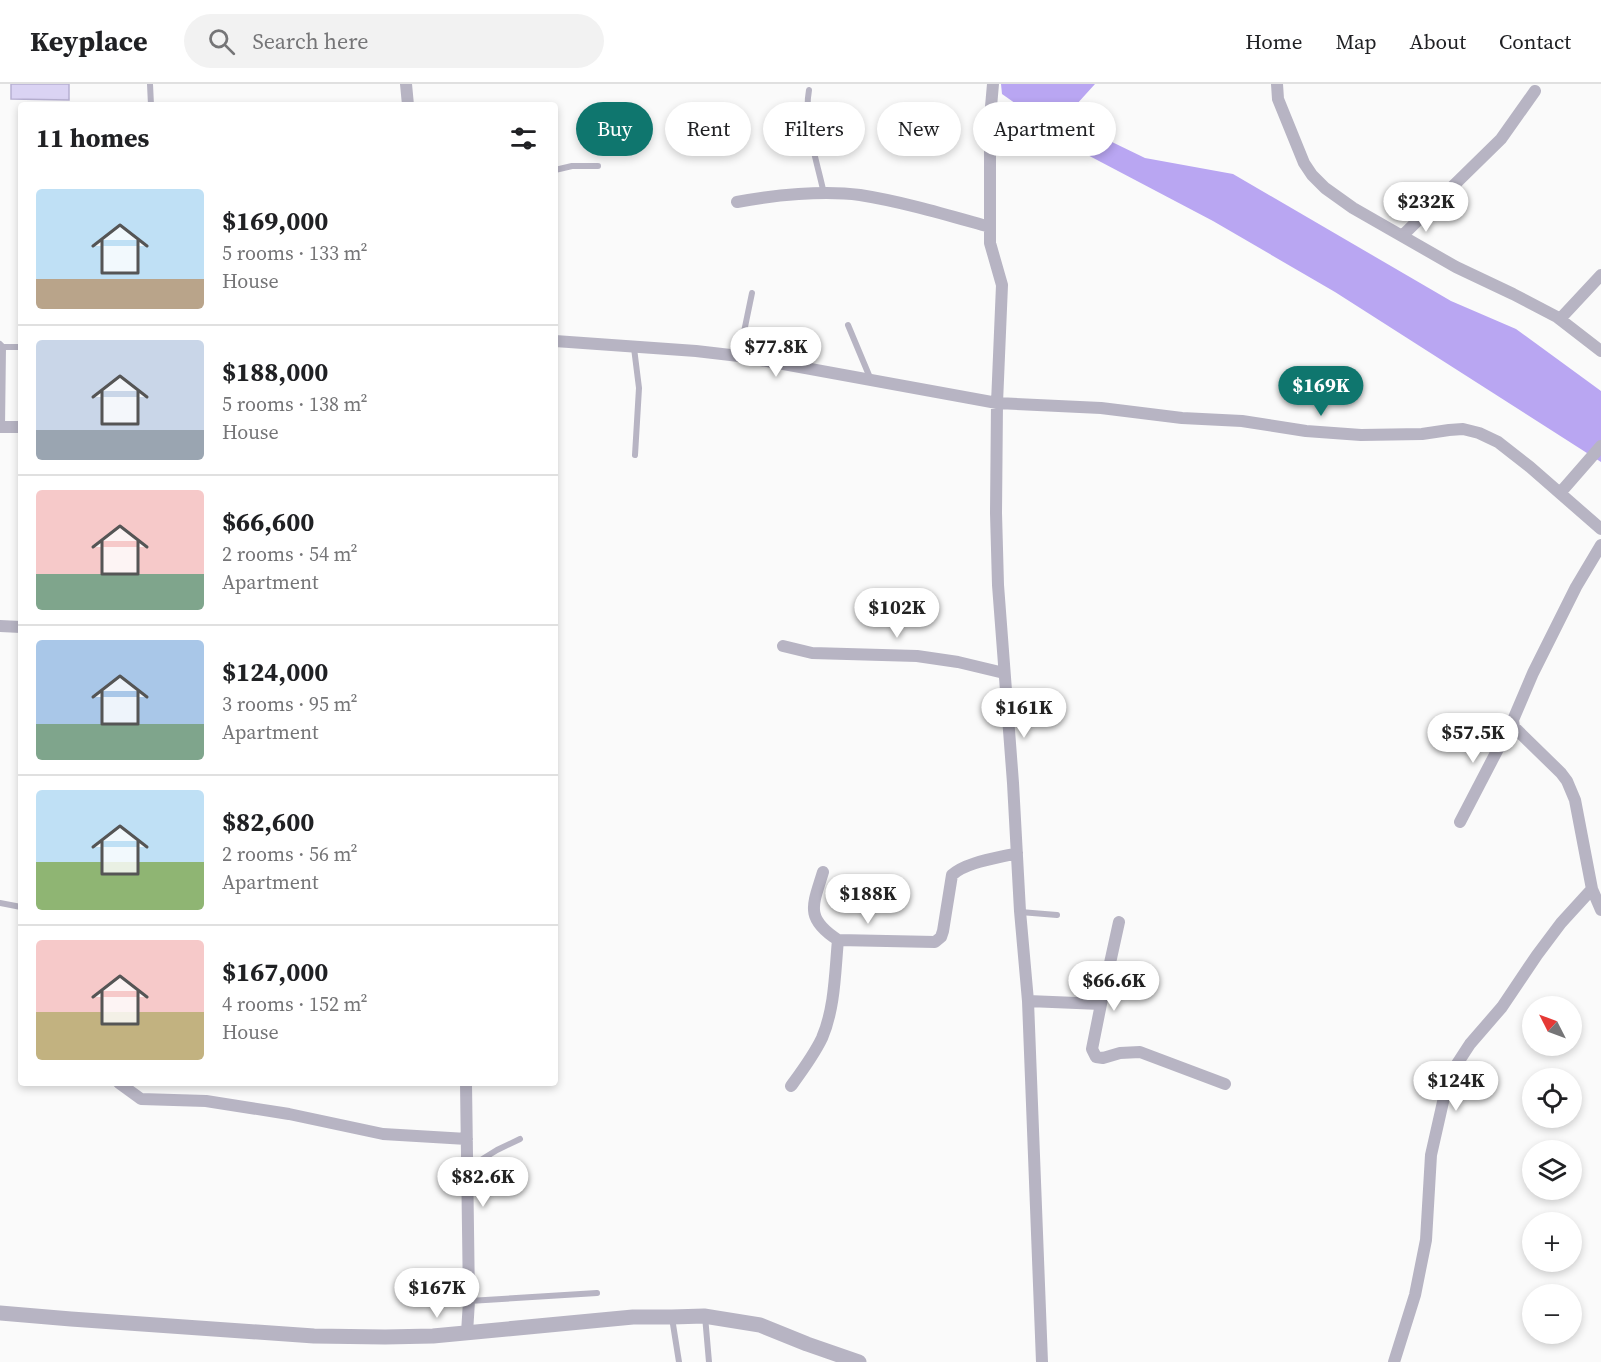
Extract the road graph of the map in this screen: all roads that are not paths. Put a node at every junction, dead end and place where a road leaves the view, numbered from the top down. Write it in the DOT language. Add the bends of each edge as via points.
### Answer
graph roads {
  1 [pos="150,84"];
  2 [pos="406,84"];
  3 [pos="993,84"];
  4 [pos="1277,84"];
  5 [pos="809,90"];
  6 [pos="1535,91"];
  7 [pos="151,102"];
  8 [pos="408,102"];
  9 [pos="598,166"];
  10 [pos="558,169"];
  11 [pos="824,194"];
  12 [pos="737,201"];
  13 [pos="990,227"];
  14 [pos="1402,236"];
  15 [pos="1601,275"];
  16 [pos="752,292"];
  17 [pos="1560,319"];
  18 [pos="848,325"];
  19 [pos="558,341"];
  20 [pos="1,345"];
  21 [pos="18,347"];
  22 [pos="634,348"];
  23 [pos="1601,351"];
  24 [pos="738,357"];
  25 [pos="872,380"];
  26 [pos="997,403"];
  27 [pos="1,427"];
  28 [pos="18,427"];
  29 [pos="1601,446"];
  30 [pos="635,455"];
  31 [pos="1560,493"];
  32 [pos="1601,529"];
  33 [pos="1601,545"];
  34 [pos="0,626"];
  35 [pos="18,627"];
  36 [pos="783,646"];
  37 [pos="1004,673"];
  38 [pos="1513,720"];
  39 [pos="1460,822"];
  40 [pos="1017,853"];
  41 [pos="823,872"];
  42 [pos="1592,889"];
  43 [pos="0,903"];
  44 [pos="18,906"];
  45 [pos="1601,910"];
  46 [pos="1020,911"];
  47 [pos="1057,915"];
  48 [pos="1119,922"];
  49 [pos="838,939"];
  50 [pos="1028,1001"];
  51 [pos="1101,1004"];
  52 [pos="1225,1084"];
  53 [pos="123,1086"];
  54 [pos="466,1086"];
  55 [pos="791,1086"];
  56 [pos="467,1139"];
  57 [pos="520,1139"];
  58 [pos="468,1168"];
  59 [pos="597,1293"];
  60 [pos="469,1301"];
  61 [pos="0,1313"];
  62 [pos="704,1316"];
  63 [pos="672,1317"];
  64 [pos="467,1333"];
  65 [pos="680,1362"];
  66 [pos="709,1362"];
  67 [pos="859,1362"];
  68 [pos="1042,1362"];
  69 [pos="1394,1362"];
  1 -- 7 [label="lane"];
  2 -- 8 [label="street"];
  3 -- 13 [label="street"];
  4 -- 14 [label="street" via="1278,99 1312,175 1353,208"];
  5 -- 11 [label="lane" via="808,122"];
  6 -- 14 [label="street" via="1501,139"];
  9 -- 10 [label="lane"];
  11 -- 12 [label="street"];
  11 -- 13 [label="street" via="886,200"];
  13 -- 26 [label="street" via="990,243 1002,285"];
  14 -- 17 [label="street"];
  15 -- 17 [label="street"];
  16 -- 24 [label="lane"];
  17 -- 23 [label="street"];
  18 -- 25 [label="lane"];
  19 -- 22 [label="street"];
  20 -- 21 [label="lane"];
  20 -- 27 [label="lane"];
  22 -- 24 [label="street"];
  22 -- 30 [label="lane" via="639,388"];
  24 -- 25 [label="street"];
  25 -- 26 [label="street"];
  26 -- 31 [label="street" via="1101,408 1361,435 1463,429 1498,442"];
  26 -- 37 [label="street" via="996,513"];
  27 -- 28 [label="street"];
  29 -- 31 [label="street"];
  31 -- 32 [label="street"];
  33 -- 38 [label="street" via="1537,663"];
  34 -- 35 [label="street"];
  36 -- 37 [label="street" via="812,653 917,656"];
  37 -- 40 [label="street"];
  38 -- 39 [label="street"];
  38 -- 42 [label="street" via="1514,727 1567,781 1575,800"];
  40 -- 46 [label="street"];
  40 -- 49 [label="street" via="968,866 952,875 943,931 935,942"];
  41 -- 49 [label="street" via="814,903 816,920 824,931"];
  42 -- 45 [label="street"];
  42 -- 69 [label="street" via="1561,923 1502,1007 1470,1044 1451,1076 1431,1155 1426,1240 1415,1295"];
  43 -- 44 [label="lane"];
  46 -- 47 [label="lane"];
  46 -- 50 [label="street"];
  48 -- 51 [label="street"];
  49 -- 55 [label="street" via="830,1010 822,1037"];
  50 -- 51 [label="street"];
  50 -- 68 [label="street"];
  51 -- 52 [label="street" via="1092,1049 1096,1057 1140,1052"];
  53 -- 56 [label="street" via="141,1099 206,1101 383,1134"];
  54 -- 56 [label="street"];
  56 -- 58 [label="street"];
  57 -- 58 [label="lane"];
  58 -- 60 [label="street"];
  59 -- 60 [label="lane"];
  60 -- 64 [label="street"];
  61 -- 64 [label="street" via="314,1336"];
  62 -- 63 [label="street"];
  62 -- 66 [label="lane"];
  62 -- 67 [label="street" via="760,1325"];
  63 -- 64 [label="street" via="633,1317"];
  63 -- 65 [label="lane"];
}
